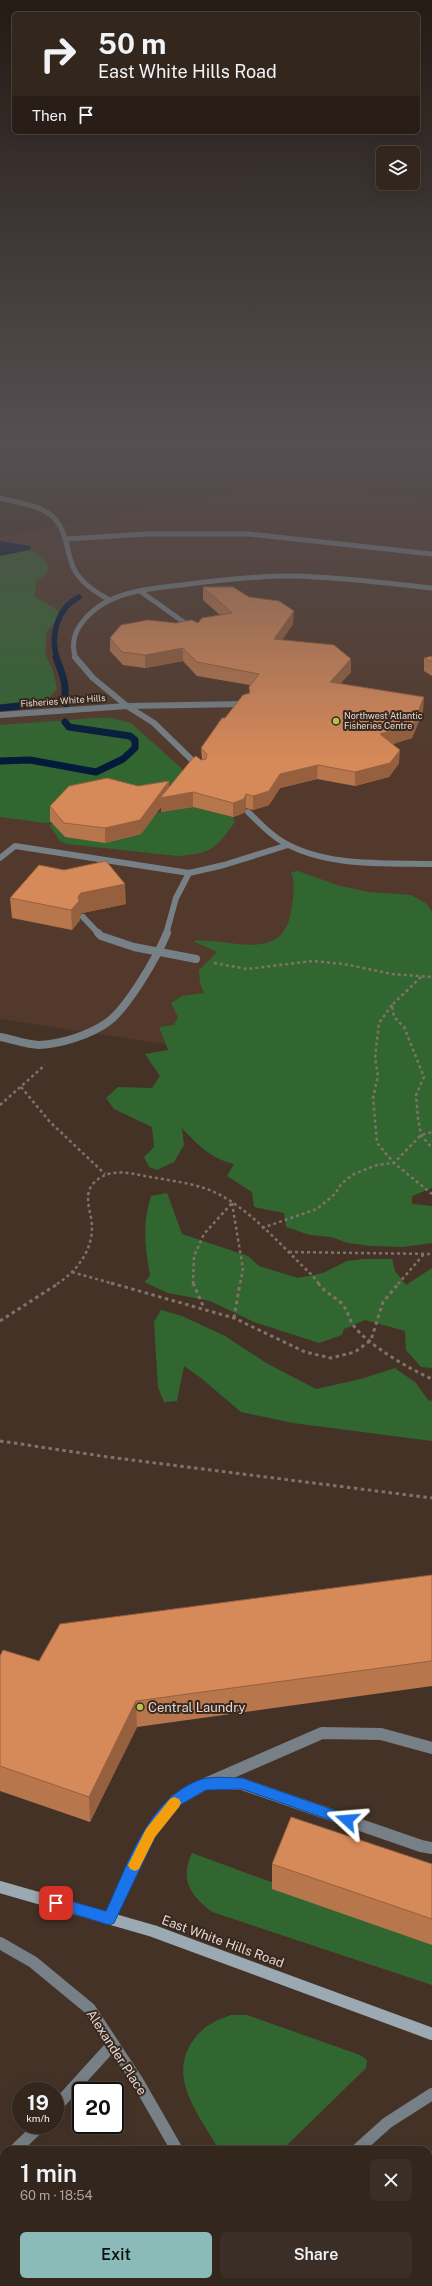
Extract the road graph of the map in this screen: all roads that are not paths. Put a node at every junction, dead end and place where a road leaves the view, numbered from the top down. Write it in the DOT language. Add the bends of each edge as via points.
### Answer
graph roads {
  1 [pos="67,546"];
  2 [pos="356,546"];
  3 [pos="432,554"];
  4 [pos="432,588"];
  5 [pos="140,591"];
  6 [pos="108,599"];
  7 [pos="198,632"];
  8 [pos="246,704"];
  9 [pos="127,706"];
  10 [pos="0,715"];
  11 [pos="203,770"];
  12 [pos="248,812"];
  13 [pos="288,845"];
  14 [pos="0,858"];
  15 [pos="432,864"];
  16 [pos="190,873"];
  17 [pos="83,917"];
  18 [pos="159,951"];
  19 [pos="196,959"];
  20 [pos="0,1037"];
  21 [pos="432,1748"];
  22 [pos="204,1784"];
  23 [pos="432,1848"];
  24 [pos="0,1887"];
  25 [pos="109,1918"];
  26 [pos="0,1943"];
  27 [pos="432,2034"];
  28 [pos="113,2044"];
  29 [pos="432,2094"];
  30 [pos="64,2098"];
  31 [pos="32,2134"];
  32 [pos="19,2146"];
  33 [pos="175,2146"];
  34 [pos="362,2146"];
  1 -- 6 [label="street" via="68,556 79,577 87,586"];
  2 -- 3 [label="street"];
  4 -- 5 [label="street, Fisheries White Hills" via="340,578 293,576 228,579"];
  5 -- 6 [label="street, Fisheries White Hills"];
  5 -- 7 [label="street"];
  6 -- 9 [label="street, Fisheries White Hills" via="81,622 73,646 76,657 83,666"];
  8 -- 9 [label="street"];
  9 -- 10 [label="street, Fisheries White Hills"];
  9 -- 11 [label="street, Fisheries White Hills" via="154,723"];
  12 -- 13 [label="street" via="272,835"];
  13 -- 15 [label="street" via="308,852 362,861"];
  13 -- 16 [label="street"];
  14 -- 16 [label="street" via="15,846"];
  16 -- 18 [label="street" via="176,898 170,925"];
  17 -- 18 [label="street" via="101,936 134,947"];
  18 -- 19 [label="street"];
  18 -- 20 [label="street" via="124,1004 108,1022 78,1037 38,1045"];
  21 -- 22 [label="street" via="381,1734 322,1733"];
  22 -- 23 [label="street" via="242,1784"];
  22 -- 25 [label="street" via="176,1801 150,1833"];
  24 -- 25 [label="street, East White Hills Road"];
  25 -- 27 [label="street, East White Hills Road" via="153,1931"];
  26 -- 28 [label="street, Alexander Place" via="33,1962 90,2009"];
  28 -- 30 [label="street"];
  28 -- 33 [label="street, Alexander Place"];
  29 -- 34 [label="street" via="387,2124"];
  31 -- 32 [label="street"];
}
